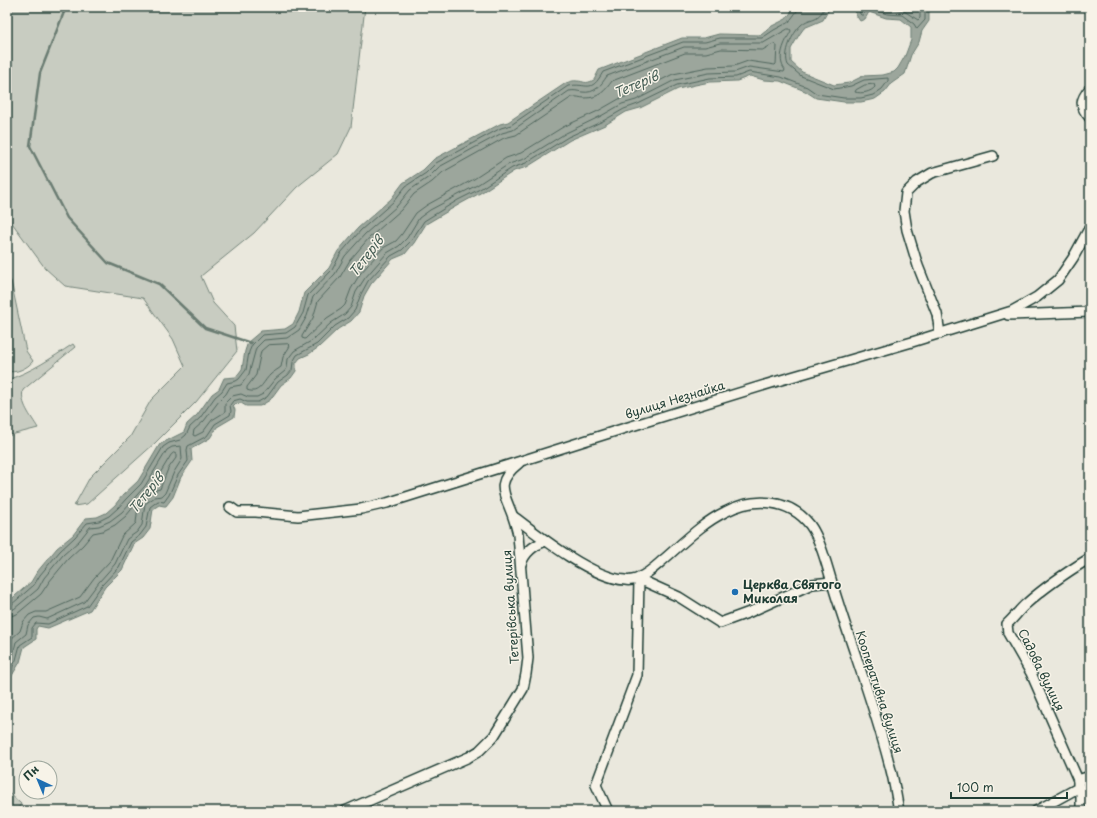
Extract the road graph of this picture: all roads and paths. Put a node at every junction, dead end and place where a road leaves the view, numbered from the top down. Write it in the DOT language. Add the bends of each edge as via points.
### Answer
graph roads {
  1 [pos="1090,88"];
  2 [pos="1090,118"];
  3 [pos="993,156"];
  4 [pos="1090,227"];
  5 [pos="1090,312"];
  6 [pos="999,315"];
  7 [pos="940,334"];
  8 [pos="522,461"];
  9 [pos="230,507"];
  10 [pos="513,516"];
  11 [pos="546,541"];
  12 [pos="1090,558"];
  13 [pos="520,564"];
  14 [pos="639,578"];
  15 [pos="831,582"];
  16 [pos="1090,776"];
  17 [pos="1078,780"];
  18 [pos="345,811"];
  19 [pos="608,811"];
  20 [pos="899,811"];
  21 [pos="1036,811"];
  22 [pos="1081,811"];
  1 -- 2 [label="street" via="1082,102"];
  3 -- 7 [label="street" via="932,173 917,182 906,193 904,211 907,230 937,314"];
  4 -- 6 [label="street, вулиця Незнайка" via="1058,280 1038,297"];
  5 -- 6 [label="street"];
  6 -- 7 [label="street, вулиця Незнайка"];
  7 -- 8 [label="street, вулиця Незнайка" via="622,428"];
  8 -- 9 [label="street, вулиця Незнайка" via="407,498 361,509 298,516 237,512"];
  8 -- 10 [label="street, Тетерівська вулиця" via="512,469 504,483 503,491"];
  10 -- 11 [label="street"];
  10 -- 13 [label="street, Тетерівська вулиця" via="518,535"];
  11 -- 13 [label="street" via="530,550"];
  11 -- 14 [label="street" via="609,578 626,581"];
  12 -- 17 [label="street, Садова вулиця" via="1057,578 1020,609 1007,624 1008,633 1031,673"];
  13 -- 18 [label="street, Тетерівська вулиця" via="528,658 526,674 523,690 494,736 469,757"];
  14 -- 15 [label="street" via="679,597 720,623 812,584"];
  14 -- 15 [label="street, Кооперативна вулиця" via="709,520 744,504 761,501 791,509 811,526"];
  14 -- 19 [label="street" via="636,675 596,785"];
  15 -- 20 [label="street, Кооперативна вулиця" via="872,704 890,765"];
  16 -- 17 [label="street"];
  17 -- 21 [label="street" via="1078,788"];
  17 -- 22 [label="street"];
}
